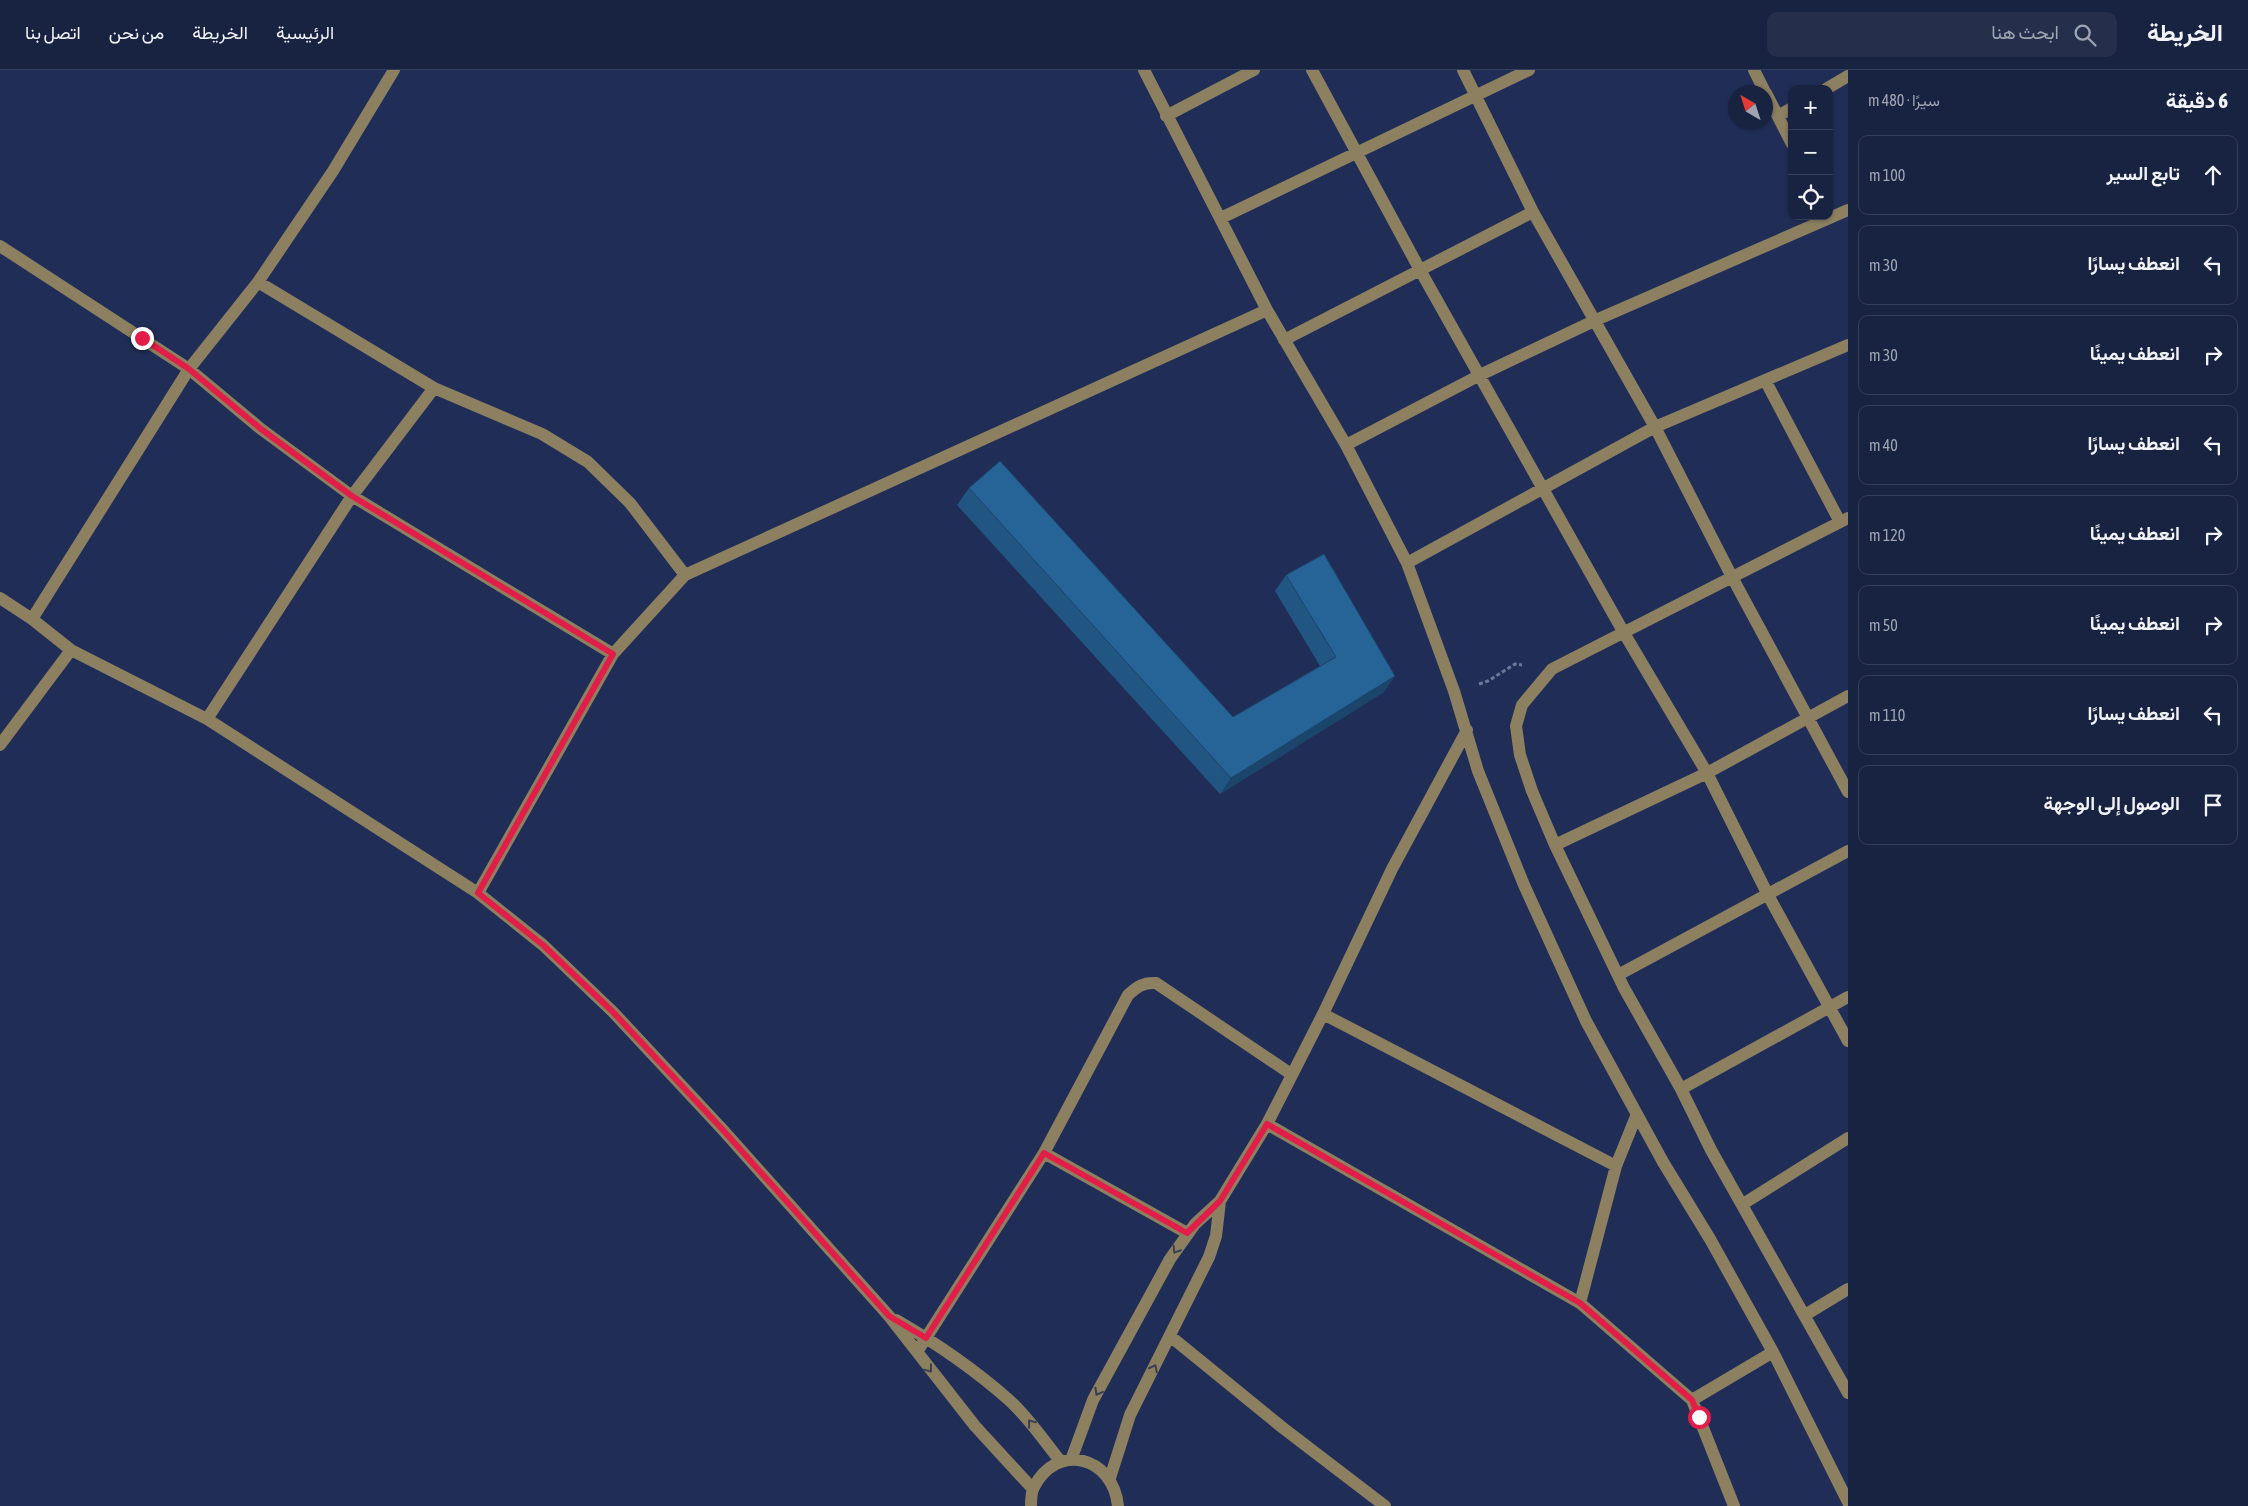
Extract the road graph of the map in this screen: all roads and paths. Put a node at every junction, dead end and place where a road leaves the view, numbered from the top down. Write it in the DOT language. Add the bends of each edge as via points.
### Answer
graph roads {
  1 [pos="394,70"];
  2 [pos="1144,70"];
  3 [pos="1254,70"];
  4 [pos="1312,70"];
  5 [pos="1463,70"];
  6 [pos="1529,70"];
  7 [pos="1754,70"];
  8 [pos="1848,76"];
  9 [pos="1761,85"];
  10 [pos="1833,85"];
  11 [pos="1476,96"];
  12 [pos="1773,107"];
  13 [pos="1788,110"];
  14 [pos="1166,116"];
  15 [pos="1778,116"];
  16 [pos="1788,136"];
  17 [pos="1355,152"];
  18 [pos="1848,210"];
  19 [pos="1533,212"];
  20 [pos="1833,216"];
  21 [pos="1221,218"];
  22 [pos="1823,220"];
  23 [pos="0,246"];
  24 [pos="1420,270"];
  25 [pos="258,282"];
  26 [pos="1268,310"];
  27 [pos="1596,320"];
  28 [pos="1284,340"];
  29 [pos="1848,345"];
  30 [pos="189,369"];
  31 [pos="1480,375"];
  32 [pos="1765,380"];
  33 [pos="434,388"];
  34 [pos="1655,427"];
  35 [pos="1346,446"];
  36 [pos="1544,489"];
  37 [pos="352,496"];
  38 [pos="1844,520"];
  39 [pos="1407,563"];
  40 [pos="685,575"];
  41 [pos="1732,577"];
  42 [pos="0,598"];
  43 [pos="32,619"];
  44 [pos="1624,632"];
  45 [pos="71,650"];
  46 [pos="613,654"];
  47 [pos="1552,669"];
  48 [pos="1454,691"];
  49 [pos="1848,696"];
  50 [pos="207,719"];
  51 [pos="1808,719"];
  52 [pos="1467,730"];
  53 [pos="0,746"];
  54 [pos="1707,773"];
  55 [pos="1848,792"];
  56 [pos="1555,845"];
  57 [pos="1848,851"];
  58 [pos="478,893"];
  59 [pos="1768,895"];
  60 [pos="1618,976"];
  61 [pos="1848,998"];
  62 [pos="1830,1008"];
  63 [pos="1323,1014"];
  64 [pos="1848,1041"];
  65 [pos="1291,1074"];
  66 [pos="1681,1089"];
  67 [pos="1637,1114"];
  68 [pos="1267,1124"];
  69 [pos="1848,1138"];
  70 [pos="1044,1153"];
  71 [pos="1616,1166"];
  72 [pos="1220,1201"];
  73 [pos="1743,1204"];
  74 [pos="1187,1233"];
  75 [pos="1848,1289"];
  76 [pos="1580,1303"];
  77 [pos="1805,1315"];
  78 [pos="889,1316"];
  79 [pos="1170,1336"];
  80 [pos="926,1338"];
  81 [pos="917,1352"];
  82 [pos="1772,1352"];
  83 [pos="1848,1393"];
  84 [pos="1692,1400"];
  85 [pos="1066,1461"];
  86 [pos="1110,1478"];
  87 [pos="1032,1488"];
  88 [pos="1848,1502"];
  89 [pos="1030,1506"];
  90 [pos="1118,1506"];
  91 [pos="1386,1506"];
  92 [pos="1734,1506"];
  1 -- 25 [label="street" via="333,171"];
  2 -- 14 [label="street"];
  3 -- 14 [label="street"];
  4 -- 17 [label="street"];
  5 -- 11 [label="street"];
  6 -- 11 [label="street"];
  7 -- 9 [label="street"];
  8 -- 10 [label="street"];
  11 -- 17 [label="street"];
  11 -- 19 [label="street"];
  12 -- 15 [label="street"];
  13 -- 15 [label="street"];
  14 -- 21 [label="street"];
  15 -- 16 [label="street"];
  17 -- 21 [label="street"];
  17 -- 24 [label="street"];
  18 -- 20 [label="street"];
  19 -- 24 [label="street"];
  19 -- 27 [label="street"];
  21 -- 26 [label="street"];
  22 -- 27 [label="street"];
  23 -- 30 [label="street"];
  24 -- 28 [label="street"];
  24 -- 31 [label="street"];
  25 -- 30 [label="street"];
  25 -- 33 [label="street"];
  26 -- 28 [label="street"];
  26 -- 40 [label="street"];
  27 -- 31 [label="street"];
  27 -- 34 [label="street"];
  28 -- 35 [label="street"];
  29 -- 32 [label="street"];
  30 -- 37 [label="street" via="261,429"];
  30 -- 43 [label="street"];
  31 -- 35 [label="street"];
  31 -- 36 [label="street"];
  32 -- 34 [label="street"];
  32 -- 38 [label="street"];
  33 -- 37 [label="street"];
  33 -- 40 [label="street" via="542,434 588,462 630,503"];
  34 -- 36 [label="street"];
  34 -- 41 [label="street"];
  35 -- 39 [label="street"];
  36 -- 39 [label="street"];
  36 -- 44 [label="street"];
  37 -- 46 [label="street"];
  37 -- 50 [label="street"];
  38 -- 41 [label="street"];
  39 -- 48 [label="street"];
  40 -- 46 [label="street"];
  41 -- 44 [label="street"];
  41 -- 51 [label="street"];
  42 -- 43 [label="street"];
  43 -- 45 [label="street"];
  44 -- 47 [label="street"];
  44 -- 54 [label="street"];
  45 -- 50 [label="street"];
  45 -- 53 [label="street"];
  46 -- 58 [label="street"];
  47 -- 48 [label="path" via="1515,664 1488,681"];
  47 -- 56 [label="street" via="1522,705 1516,726 1520,755"];
  48 -- 52 [label="street"];
  49 -- 51 [label="street"];
  50 -- 58 [label="street"];
  51 -- 54 [label="street"];
  51 -- 55 [label="street"];
  52 -- 63 [label="street" via="1392,868"];
  52 -- 67 [label="street" via="1478,771 1524,885 1586,1021"];
  54 -- 56 [label="street"];
  54 -- 59 [label="street"];
  56 -- 60 [label="street"];
  57 -- 59 [label="street"];
  58 -- 78 [label="street" via="543,945 613,1012"];
  59 -- 60 [label="street"];
  59 -- 62 [label="street"];
  60 -- 66 [label="street"];
  61 -- 62 [label="street"];
  62 -- 64 [label="street"];
  62 -- 66 [label="street"];
  63 -- 65 [label="street"];
  63 -- 71 [label="street"];
  65 -- 68 [label="street"];
  65 -- 70 [label="street" via="1156,983 1146,982 1128,995"];
  66 -- 73 [label="street"];
  67 -- 71 [label="street"];
  67 -- 82 [label="street"];
  68 -- 72 [label="street"];
  68 -- 76 [label="street"];
  69 -- 73 [label="street"];
  70 -- 74 [label="street"];
  70 -- 80 [label="street"];
  71 -- 76 [label="street"];
  72 -- 74 [label="street"];
  72 -- 79 [label="street" via="1216,1236 1209,1257"];
  73 -- 77 [label="street"];
  74 -- 85 [label="street, one-way" via="1093,1400"];
  75 -- 77 [label="street"];
  76 -- 84 [label="street"];
  77 -- 83 [label="street"];
  78 -- 80 [label="street"];
  78 -- 81 [label="street"];
  86 -- 79 [label="street, one-way" via="1130,1415"];
  79 -- 91 [label="street"];
  80 -- 81 [label="street"];
  85 -- 80 [label="street, one-way" via="1009,1400 945,1348"];
  81 -- 87 [label="street, one-way" via="975,1426"];
  82 -- 84 [label="street"];
  82 -- 88 [label="street"];
  84 -- 92 [label="street"];
  85 -- 86 [label="street" via="1086,1461"];
  85 -- 87 [label="street" via="1044,1472"];
  86 -- 90 [label="street"];
  87 -- 89 [label="street"];
}
